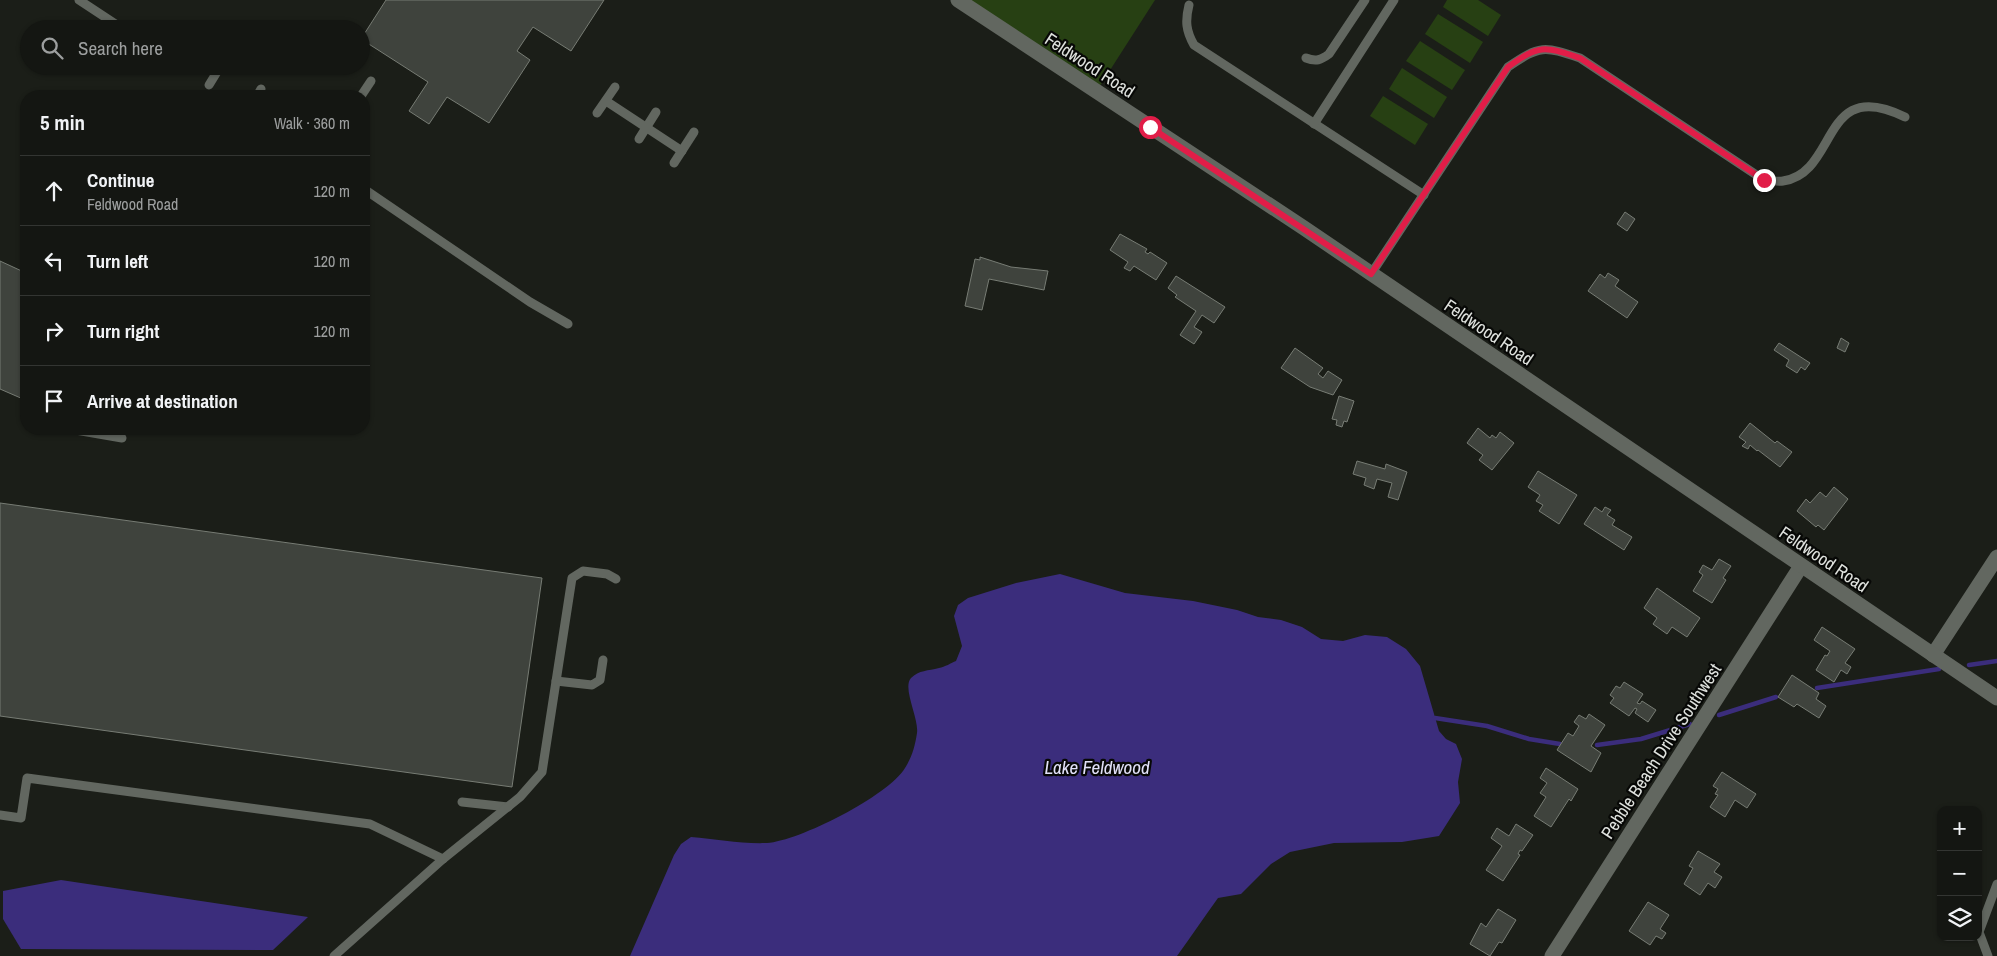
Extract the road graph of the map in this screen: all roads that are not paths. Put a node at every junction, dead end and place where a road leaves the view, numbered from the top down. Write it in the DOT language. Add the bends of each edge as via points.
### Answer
graph roads {
  1 [pos="79,0"];
  2 [pos="958,0"];
  3 [pos="1364,0"];
  4 [pos="1394,0"];
  5 [pos="1189,5"];
  6 [pos="109,20"];
  7 [pos="1306,58"];
  8 [pos="215,75"];
  9 [pos="371,82"];
  10 [pos="209,85"];
  11 [pos="615,87"];
  12 [pos="365,90"];
  13 [pos="606,101"];
  14 [pos="656,112"];
  15 [pos="597,113"];
  16 [pos="1905,117"];
  17 [pos="1314,124"];
  18 [pos="646,128"];
  19 [pos="694,132"];
  20 [pos="639,139"];
  21 [pos="682,151"];
  22 [pos="674,163"];
  23 [pos="370,193"];
  24 [pos="1424,195"];
  25 [pos="1371,274"];
  26 [pos="568,324"];
  27 [pos="105,435"];
  28 [pos="122,438"];
  29 [pos="1997,558"];
  30 [pos="1801,566"];
  31 [pos="616,579"];
  32 [pos="1933,655"];
  33 [pos="603,660"];
  34 [pos="556,681"];
  35 [pos="1997,698"];
  36 [pos="462,802"];
  37 [pos="508,807"];
  38 [pos="0,815"];
  39 [pos="443,859"];
  40 [pos="1997,884"];
  41 [pos="1993,908"];
  42 [pos="334,956"];
  43 [pos="1552,956"];
  44 [pos="1988,956"];
  1 -- 6 [label="lane"];
  2 -- 25 [label="street, Feldwood Road"];
  3 -- 7 [label="lane" via="1329,54 1313,61"];
  4 -- 17 [label="lane"];
  5 -- 17 [label="lane" via="1185,20 1194,45"];
  8 -- 10 [label="lane"];
  9 -- 12 [label="lane"];
  11 -- 13 [label="lane"];
  13 -- 15 [label="lane"];
  13 -- 18 [label="lane"];
  14 -- 18 [label="lane"];
  16 -- 24 [label="lane" via="1886,108 1863,105 1843,117 1810,165 1800,174 1783,181 1764,180 1580,58 1551,48 1528,52 1508,67"];
  17 -- 24 [label="lane"];
  18 -- 20 [label="lane"];
  18 -- 21 [label="lane"];
  19 -- 21 [label="lane"];
  21 -- 22 [label="lane"];
  23 -- 26 [label="lane" via="530,302"];
  24 -- 25 [label="lane"];
  25 -- 30 [label="street, Feldwood Road"];
  27 -- 28 [label="lane"];
  29 -- 32 [label="street"];
  30 -- 32 [label="street, Feldwood Road"];
  30 -- 43 [label="street, Pebble Beach Drive Southwest"];
  31 -- 34 [label="lane" via="607,574 583,571 572,578"];
  32 -- 35 [label="street, Feldwood Road"];
  33 -- 34 [label="lane" via="600,680 592,685"];
  34 -- 37 [label="lane" via="542,772"];
  36 -- 37 [label="lane"];
  37 -- 39 [label="lane"];
  38 -- 39 [label="lane" via="21,818 27,778 370,824"];
  39 -- 42 [label="lane"];
  40 -- 41 [label="lane"];
  41 -- 44 [label="lane" via="1979,932"];
}
